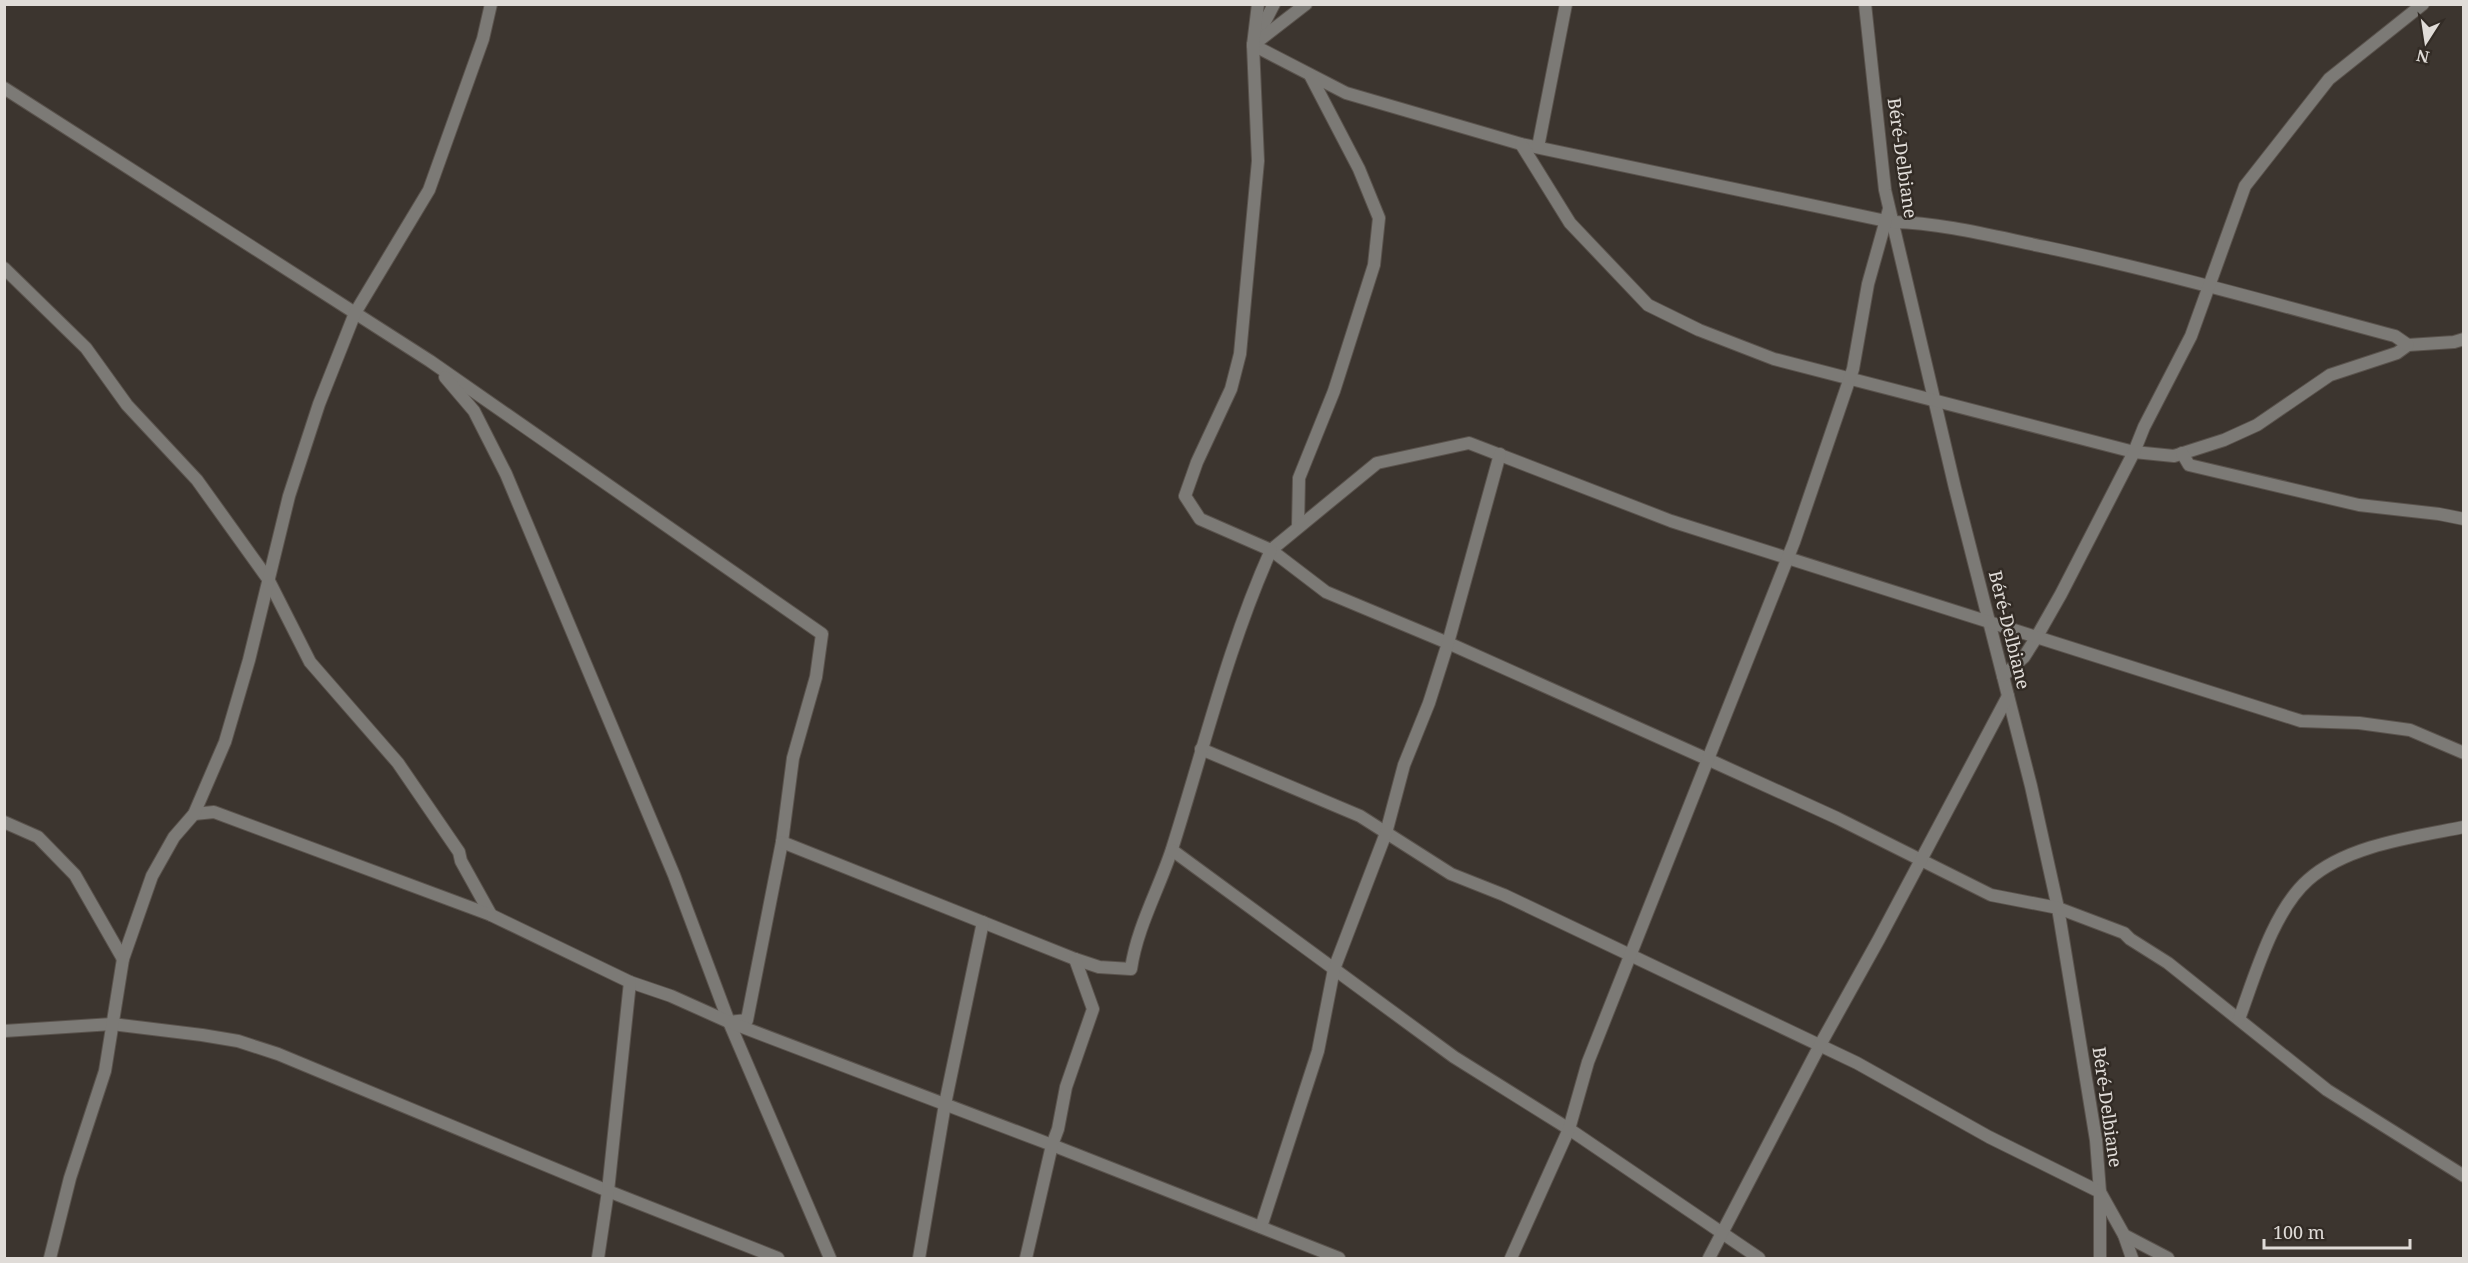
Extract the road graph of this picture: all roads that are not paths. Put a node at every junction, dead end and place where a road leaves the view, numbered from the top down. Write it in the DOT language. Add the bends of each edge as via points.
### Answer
graph roads {
  1 [pos="491,4"];
  2 [pos="1274,4"];
  3 [pos="1305,4"];
  4 [pos="1566,4"];
  5 [pos="1865,4"];
  6 [pos="2423,4"];
  7 [pos="1257,5"];
  8 [pos="1253,45"];
  9 [pos="1309,74"];
  10 [pos="4,88"];
  11 [pos="1521,144"];
  12 [pos="1538,147"];
  13 [pos="1889,221"];
  14 [pos="4,268"];
  15 [pos="2209,287"];
  16 [pos="355,313"];
  17 [pos="2463,339"];
  18 [pos="2408,345"];
  19 [pos="430,361"];
  20 [pos="1850,380"];
  21 [pos="1935,402"];
  22 [pos="2134,452"];
  23 [pos="2182,453"];
  24 [pos="1500,454"];
  25 [pos="2463,519"];
  26 [pos="1298,527"];
  27 [pos="1271,550"];
  28 [pos="1787,558"];
  29 [pos="268,579"];
  30 [pos="1988,621"];
  31 [pos="2036,638"];
  32 [pos="1448,643"];
  33 [pos="2003,676"];
  34 [pos="2008,696"];
  35 [pos="1201,749"];
  36 [pos="2463,753"];
  37 [pos="1707,759"];
  38 [pos="194,814"];
  39 [pos="4,822"];
  40 [pos="2463,827"];
  41 [pos="1386,833"];
  42 [pos="782,842"];
  43 [pos="1172,850"];
  44 [pos="1920,861"];
  45 [pos="2058,908"];
  46 [pos="490,915"];
  47 [pos="983,922"];
  48 [pos="1630,956"];
  49 [pos="123,959"];
  50 [pos="1075,959"];
  51 [pos="1334,969"];
  52 [pos="630,982"];
  53 [pos="2239,1019"];
  54 [pos="729,1022"];
  55 [pos="112,1024"];
  56 [pos="4,1031"];
  57 [pos="1820,1045"];
  58 [pos="945,1104"];
  59 [pos="1569,1129"];
  60 [pos="1052,1145"];
  61 [pos="2463,1176"];
  62 [pos="608,1191"];
  63 [pos="2100,1192"];
  64 [pos="1261,1227"];
  65 [pos="1722,1235"];
  66 [pos="2124,1235"];
  67 [pos="50,1258"];
  68 [pos="598,1258"];
  69 [pos="777,1258"];
  70 [pos="830,1258"];
  71 [pos="919,1258"];
  72 [pos="1026,1258"];
  73 [pos="1339,1258"];
  74 [pos="1511,1258"];
  75 [pos="1709,1258"];
  76 [pos="1759,1258"];
  77 [pos="2100,1258"];
  78 [pos="2133,1258"];
  79 [pos="2168,1258"];
  1 -- 16 [label="street" via="483,39 429,190"];
  2 -- 8 [label="street"];
  3 -- 8 [label="street"];
  4 -- 12 [label="street"];
  5 -- 13 [label="street, Béré-Delbiane"];
  6 -- 15 [label="street" via="2329,79 2245,186"];
  7 -- 8 [label="street"];
  8 -- 9 [label="street"];
  8 -- 27 [label="street" via="1258,161 1240,354 1231,389 1185,496 1200,519"];
  9 -- 11 [label="street" via="1346,93"];
  9 -- 26 [label="street" via="1359,169 1379,218 1374,265 1334,391 1299,478"];
  10 -- 16 [label="street"];
  11 -- 12 [label="street"];
  11 -- 20 [label="street" via="1570,223 1648,305 1774,359"];
  12 -- 13 [label="street"];
  13 -- 15 [label="street" via="1993,236"];
  13 -- 20 [label="street" via="1868,284"];
  13 -- 21 [label="street, Béré-Delbiane"];
  14 -- 29 [label="street" via="86,348 127,405 197,480"];
  15 -- 18 [label="street" via="2395,336"];
  15 -- 22 [label="street" via="2191,336"];
  16 -- 19 [label="street"];
  16 -- 29 [label="street" via="309,434"];
  17 -- 18 [label="street"];
  18 -- 23 [label="street" via="2397,353 2330,375 2257,425"];
  19 -- 42 [label="street" via="822,634 816,677 793,758"];
  19 -- 54 [label="street" via="474,411 506,474 669,864"];
  20 -- 21 [label="street"];
  20 -- 28 [label="street"];
  21 -- 22 [label="street"];
  21 -- 30 [label="street, Béré-Delbiane"];
  22 -- 23 [label="street" via="2174,456"];
  22 -- 31 [label="street"];
  23 -- 25 [label="street" via="2189,465 2360,505"];
  24 -- 26 [label="street" via="1469,443 1377,463"];
  24 -- 28 [label="street" via="1671,521"];
  24 -- 32 [label="street"];
  26 -- 27 [label="street"];
  27 -- 32 [label="street" via="1326,592"];
  27 -- 35 [label="street" via="1250,598"];
  28 -- 30 [label="street"];
  28 -- 37 [label="street"];
  29 -- 38 [label="street" via="225,742"];
  29 -- 46 [label="street" via="310,662 398,763 459,852"];
  30 -- 31 [label="street"];
  30 -- 33 [label="street, Béré-Delbiane"];
  31 -- 33 [label="street" via="2024,657"];
  31 -- 36 [label="street" via="2301,721 2410,730"];
  32 -- 37 [label="street"];
  32 -- 41 [label="street" via="1404,765"];
  33 -- 34 [label="street, Béré-Delbiane"];
  34 -- 44 [label="street"];
  34 -- 45 [label="street, Béré-Delbiane"];
  35 -- 41 [label="street" via="1360,816"];
  35 -- 43 [label="street"];
  37 -- 44 [label="street"];
  37 -- 48 [label="street"];
  38 -- 46 [label="street" via="214,813"];
  38 -- 49 [label="street" via="174,837 152,876"];
  39 -- 49 [label="street" via="38,837 75,875"];
  40 -- 53 [label="street" via="2364,849 2308,880 2282,913"];
  41 -- 48 [label="street" via="1451,874"];
  41 -- 51 [label="street"];
  42 -- 47 [label="street"];
  42 -- 54 [label="street" via="747,1020"];
  43 -- 50 [label="street" via="1134,950 1131,969 1099,967"];
  43 -- 51 [label="street"];
  44 -- 45 [label="street" via="1991,895"];
  44 -- 57 [label="street"];
  45 -- 53 [label="street" via="2124,933"];
  45 -- 63 [label="street, Béré-Delbiane" via="2096,1140"];
  46 -- 52 [label="street"];
  47 -- 50 [label="street"];
  47 -- 58 [label="street"];
  48 -- 57 [label="street"];
  48 -- 59 [label="street" via="1588,1062"];
  49 -- 55 [label="street"];
  50 -- 60 [label="street" via="1093,1009 1066,1087"];
  51 -- 59 [label="street" via="1454,1057"];
  51 -- 64 [label="street" via="1318,1051"];
  52 -- 54 [label="street"];
  52 -- 62 [label="street"];
  53 -- 61 [label="street" via="2327,1090"];
  54 -- 58 [label="street"];
  54 -- 70 [label="street"];
  55 -- 56 [label="street"];
  55 -- 62 [label="street" via="238,1041 278,1054"];
  55 -- 67 [label="street" via="105,1071 70,1178"];
  57 -- 63 [label="street"];
  57 -- 65 [label="street"];
  58 -- 60 [label="street"];
  58 -- 71 [label="street"];
  59 -- 65 [label="street"];
  59 -- 74 [label="street"];
  60 -- 64 [label="street"];
  60 -- 72 [label="street"];
  62 -- 68 [label="street"];
  62 -- 69 [label="street"];
  63 -- 66 [label="street, Béré-Delbiane"];
  63 -- 77 [label="street"];
  64 -- 73 [label="street"];
  65 -- 75 [label="street"];
  65 -- 76 [label="street"];
  66 -- 78 [label="street, Béré-Delbiane"];
  66 -- 79 [label="street"];
}
